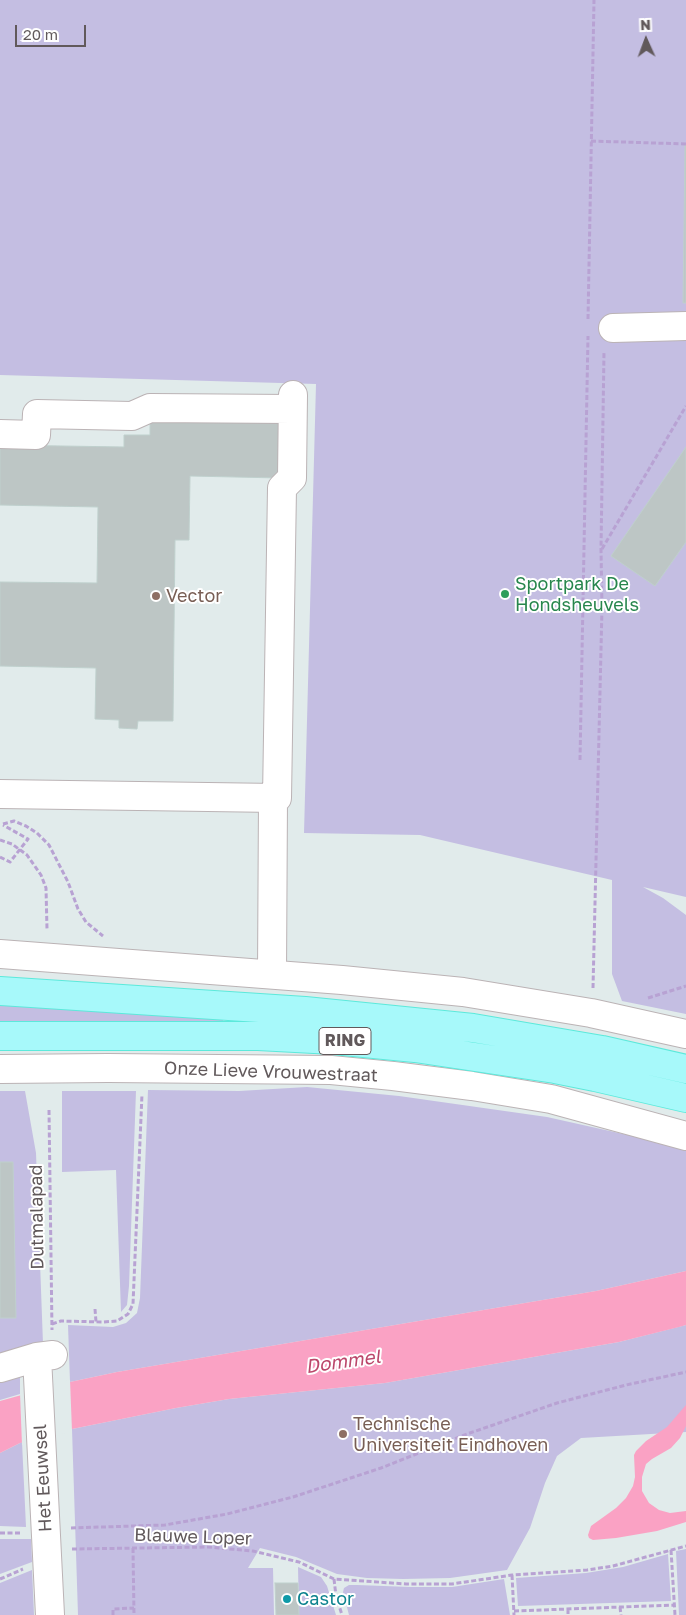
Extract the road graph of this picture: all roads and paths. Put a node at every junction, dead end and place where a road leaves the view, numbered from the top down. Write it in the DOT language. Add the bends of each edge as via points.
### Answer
graph roads {
  1 [pos="594,0"];
  2 [pos="591,141"];
  3 [pos="686,144"];
  4 [pos="686,326"];
  5 [pos="613,328"];
  6 [pos="686,406"];
  7 [pos="0,434"];
  8 [pos="601,549"];
  9 [pos="580,760"];
  10 [pos="0,794"];
  11 [pos="273,798"];
  12 [pos="0,840"];
  13 [pos="20,849"];
  14 [pos="0,857"];
  15 [pos="47,929"];
  16 [pos="103,936"];
  17 [pos="0,954"];
  18 [pos="272,974"];
  19 [pos="0,991"];
  20 [pos="591,1013"];
  21 [pos="686,1034"];
  22 [pos="0,1036"];
  23 [pos="143,1068"];
  24 [pos="0,1069"];
  25 [pos="686,1070"];
  26 [pos="686,1098"];
  27 [pos="49,1110"];
  28 [pos="686,1136"];
  29 [pos="95,1309"];
  30 [pos="96,1322"];
  31 [pos="0,1368"];
  32 [pos="686,1372"];
  33 [pos="54,1537"];
  34 [pos="686,1546"];
  35 [pos="132,1548"];
  36 [pos="671,1550"];
  37 [pos="512,1575"];
  38 [pos="334,1579"];
  39 [pos="675,1605"];
  40 [pos="620,1607"];
  41 [pos="134,1608"];
  42 [pos="568,1609"];
  43 [pos="514,1613"];
  44 [pos="50,1615"];
  45 [pos="113,1615"];
  46 [pos="134,1615"];
  47 [pos="342,1615"];
  48 [pos="568,1615"];
  49 [pos="621,1615"];
  50 [pos="675,1615"];
  1 -- 2 [label="path"];
  2 -- 3 [label="path"];
  2 -- 9 [label="path"];
  4 -- 5 [label="street"];
  5 -- 8 [label="path" via="604,332"];
  6 -- 8 [label="path"];
  7 -- 11 [label="street" via="36,434 36,414 132,416 150,408 292,402 292,478 282,488 277,798"];
  8 -- 20 [label="path"];
  10 -- 11 [label="street"];
  11 -- 18 [label="street"];
  12 -- 13 [label="path"];
  13 -- 14 [label="path" via="10,862"];
  13 -- 15 [label="path" via="35,865 46,888"];
  13 -- 16 [label="path" via="28,839 3,824 14,821 37,833 49,845 78,909 86,922"];
  17 -- 18 [label="street"];
  18 -- 20 [label="street" via="463,992"];
  19 -- 25 [label="main road, RING" via="305,1011 473,1028 602,1050"];
  20 -- 21 [label="street"];
  22 -- 26 [label="main road, Onze Lieve Vrouwestraat / RING" via="258,1036 333,1040 555,1069"];
  23 -- 24 [label="street, Onze Lieve Vrouwestraat"];
  23 -- 28 [label="street, Onze Lieve Vrouwestraat" via="331,1070 472,1086 551,1099"];
  23 -- 30 [label="path" via="133,1304 128,1314 117,1321"];
  27 -- 30 [label="path, Dutmalapad" via="52,1324 61,1321"];
  29 -- 30 [label="path"];
  31 -- 33 [label="street, Het Eeuwsel" via="45,1356 38,1385 41,1447"];
  32 -- 33 [label="path" via="558,1403 293,1497 227,1514"];
  33 -- 35 [label="path, Blauwe Loper"];
  33 -- 44 [label="street, Het Eeuwsel"];
  34 -- 36 [label="path, Blauwe Loper"];
  35 -- 38 [label="path, Blauwe Loper" via="208,1547 253,1551 299,1562"];
  35 -- 41 [label="path"];
  36 -- 37 [label="path, Blauwe Loper" via="613,1566"];
  36 -- 39 [label="path"];
  37 -- 38 [label="path, Blauwe Loper" via="452,1584"];
  37 -- 43 [label="path"];
  38 -- 47 [label="path"];
  39 -- 40 [label="path"];
  39 -- 50 [label="path"];
  40 -- 42 [label="path"];
  40 -- 49 [label="path"];
  41 -- 45 [label="path" via="113,1609"];
  41 -- 46 [label="path"];
  42 -- 43 [label="path"];
  42 -- 48 [label="path"];
}
